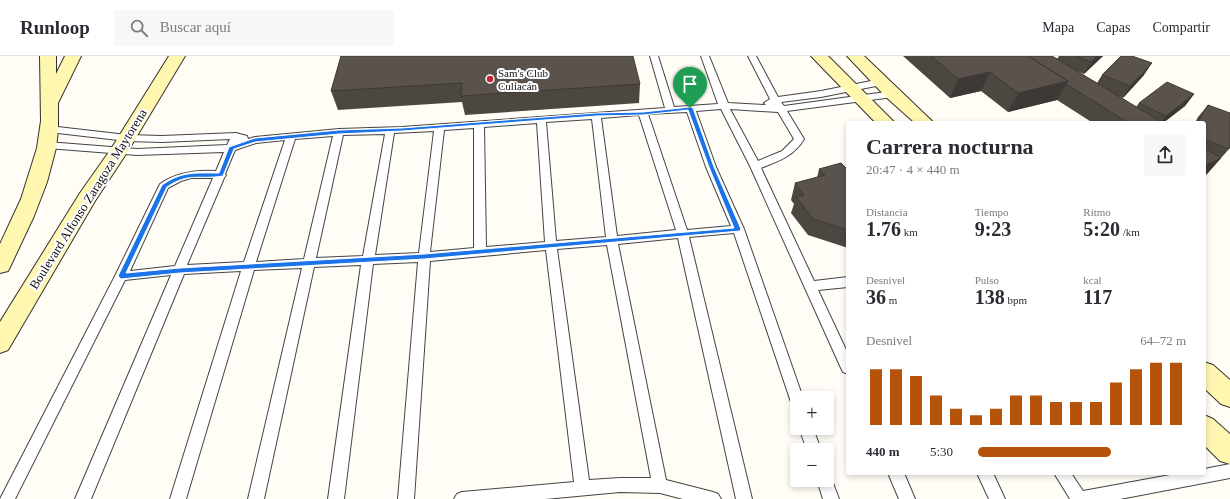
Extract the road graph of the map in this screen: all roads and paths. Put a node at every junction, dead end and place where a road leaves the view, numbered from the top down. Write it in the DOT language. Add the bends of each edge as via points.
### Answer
graph roads {
  1 [pos="48,56"];
  2 [pos="73,56"];
  3 [pos="177,56"];
  4 [pos="654,56"];
  5 [pos="705,56"];
  6 [pos="752,56"];
  7 [pos="819,56"];
  8 [pos="855,56"];
  9 [pos="881,82"];
  10 [pos="856,93"];
  11 [pos="893,94"];
  12 [pos="775,100"];
  13 [pos="50,102"];
  14 [pos="724,106"];
  15 [pos="760,106"];
  16 [pos="690,108"];
  17 [pos="782,109"];
  18 [pos="670,110"];
  19 [pos="643,113"];
  20 [pos="596,115"];
  21 [pos="541,119"];
  22 [pos="884,121"];
  23 [pos="923,121"];
  24 [pos="479,124"];
  25 [pos="439,127"];
  26 [pos="390,130"];
  27 [pos="339,132"];
  28 [pos="48,137"];
  29 [pos="291,137"];
  30 [pos="234,142"];
  31 [pos="123,145"];
  32 [pos="755,166"];
  33 [pos="221,174"];
  34 [pos="738,229"];
  35 [pos="683,234"];
  36 [pos="612,240"];
  37 [pos="551,246"];
  38 [pos="480,252"];
  39 [pos="424,257"];
  40 [pos="368,260"];
  41 [pos="310,263"];
  42 [pos="0,265"];
  43 [pos="249,266"];
  44 [pos="180,270"];
  45 [pos="121,276"];
  46 [pos="846,282"];
  47 [pos="811,286"];
  48 [pos="0,343"];
  49 [pos="846,364"];
  50 [pos="1206,374"];
  51 [pos="794,391"];
  52 [pos="1230,396"];
  53 [pos="1206,429"];
  54 [pos="1230,452"];
  55 [pos="1230,471"];
  56 [pos="897,475"];
  57 [pos="986,475"];
  58 [pos="1063,475"];
  59 [pos="660,486"];
  60 [pos="582,487"];
  61 [pos="827,487"];
  62 [pos="7,499"];
  63 [pos="83,499"];
  64 [pos="178,499"];
  65 [pos="256,499"];
  66 [pos="336,499"];
  67 [pos="406,499"];
  68 [pos="462,499"];
  69 [pos="713,499"];
  70 [pos="744,499"];
  71 [pos="831,499"];
  72 [pos="908,499"];
  73 [pos="997,499"];
  74 [pos="1080,499"];
  1 -- 13 [label="street"];
  2 -- 13 [label="street"];
  3 -- 31 [label="street, Boulevard Alfonso Zaragoza Maytorena"];
  4 -- 18 [label="lane"];
  5 -- 14 [label="lane"];
  6 -- 12 [label="lane"];
  7 -- 10 [label="street"];
  8 -- 9 [label="street"];
  9 -- 10 [label="lane"];
  9 -- 11 [label="street"];
  10 -- 11 [label="lane"];
  10 -- 12 [label="lane"];
  10 -- 17 [label="lane"];
  10 -- 22 [label="street"];
  11 -- 23 [label="street"];
  12 -- 15 [label="lane"];
  12 -- 17 [label="lane"];
  13 -- 28 [label="street"];
  14 -- 15 [label="lane"];
  14 -- 16 [label="lane"];
  14 -- 32 [label="lane"];
  15 -- 17 [label="lane"];
  16 -- 18 [label="lane"];
  16 -- 34 [label="lane"];
  17 -- 32 [label="lane" via="798,136 796,146 790,152"];
  18 -- 19 [label="lane"];
  19 -- 20 [label="lane"];
  19 -- 35 [label="lane"];
  20 -- 21 [label="lane"];
  20 -- 36 [label="lane"];
  21 -- 24 [label="lane"];
  21 -- 37 [label="lane"];
  24 -- 25 [label="lane"];
  24 -- 38 [label="lane"];
  25 -- 26 [label="lane"];
  25 -- 39 [label="lane"];
  26 -- 27 [label="lane"];
  26 -- 40 [label="lane"];
  27 -- 29 [label="lane"];
  27 -- 41 [label="lane"];
  28 -- 31 [label="lane"];
  28 -- 31 [label="lane"];
  28 -- 42 [label="street" via="38,177 20,227"];
  29 -- 30 [label="lane"];
  29 -- 43 [label="lane"];
  30 -- 31 [label="lane" via="162,139"];
  30 -- 31 [label="lane" via="152,152"];
  30 -- 33 [label="lane"];
  31 -- 48 [label="street, Boulevard Alfonso Zaragoza Maytorena" via="87,198"];
  32 -- 47 [label="lane"];
  33 -- 44 [label="lane"];
  33 -- 45 [label="lane" via="184,176 164,186"];
  34 -- 35 [label="lane"];
  34 -- 51 [label="lane"];
  35 -- 36 [label="lane"];
  35 -- 70 [label="lane"];
  36 -- 37 [label="lane"];
  36 -- 59 [label="lane"];
  37 -- 38 [label="lane"];
  37 -- 60 [label="lane"];
  38 -- 39 [label="lane"];
  39 -- 40 [label="lane"];
  39 -- 67 [label="lane"];
  40 -- 41 [label="lane"];
  40 -- 66 [label="lane"];
  41 -- 43 [label="lane"];
  41 -- 65 [label="lane"];
  43 -- 44 [label="lane"];
  43 -- 64 [label="lane"];
  44 -- 45 [label="lane"];
  44 -- 63 [label="lane"];
  45 -- 62 [label="lane"];
  46 -- 47 [label="lane"];
  47 -- 49 [label="lane"];
  50 -- 52 [label="street"];
  53 -- 54 [label="street"];
  55 -- 74 [label="lane"];
  56 -- 72 [label="lane"];
  57 -- 73 [label="lane"];
  58 -- 74 [label="lane"];
  59 -- 60 [label="lane"];
  59 -- 69 [label="lane"];
  60 -- 68 [label="lane"];
  61 -- 71 [label="lane"];
}
